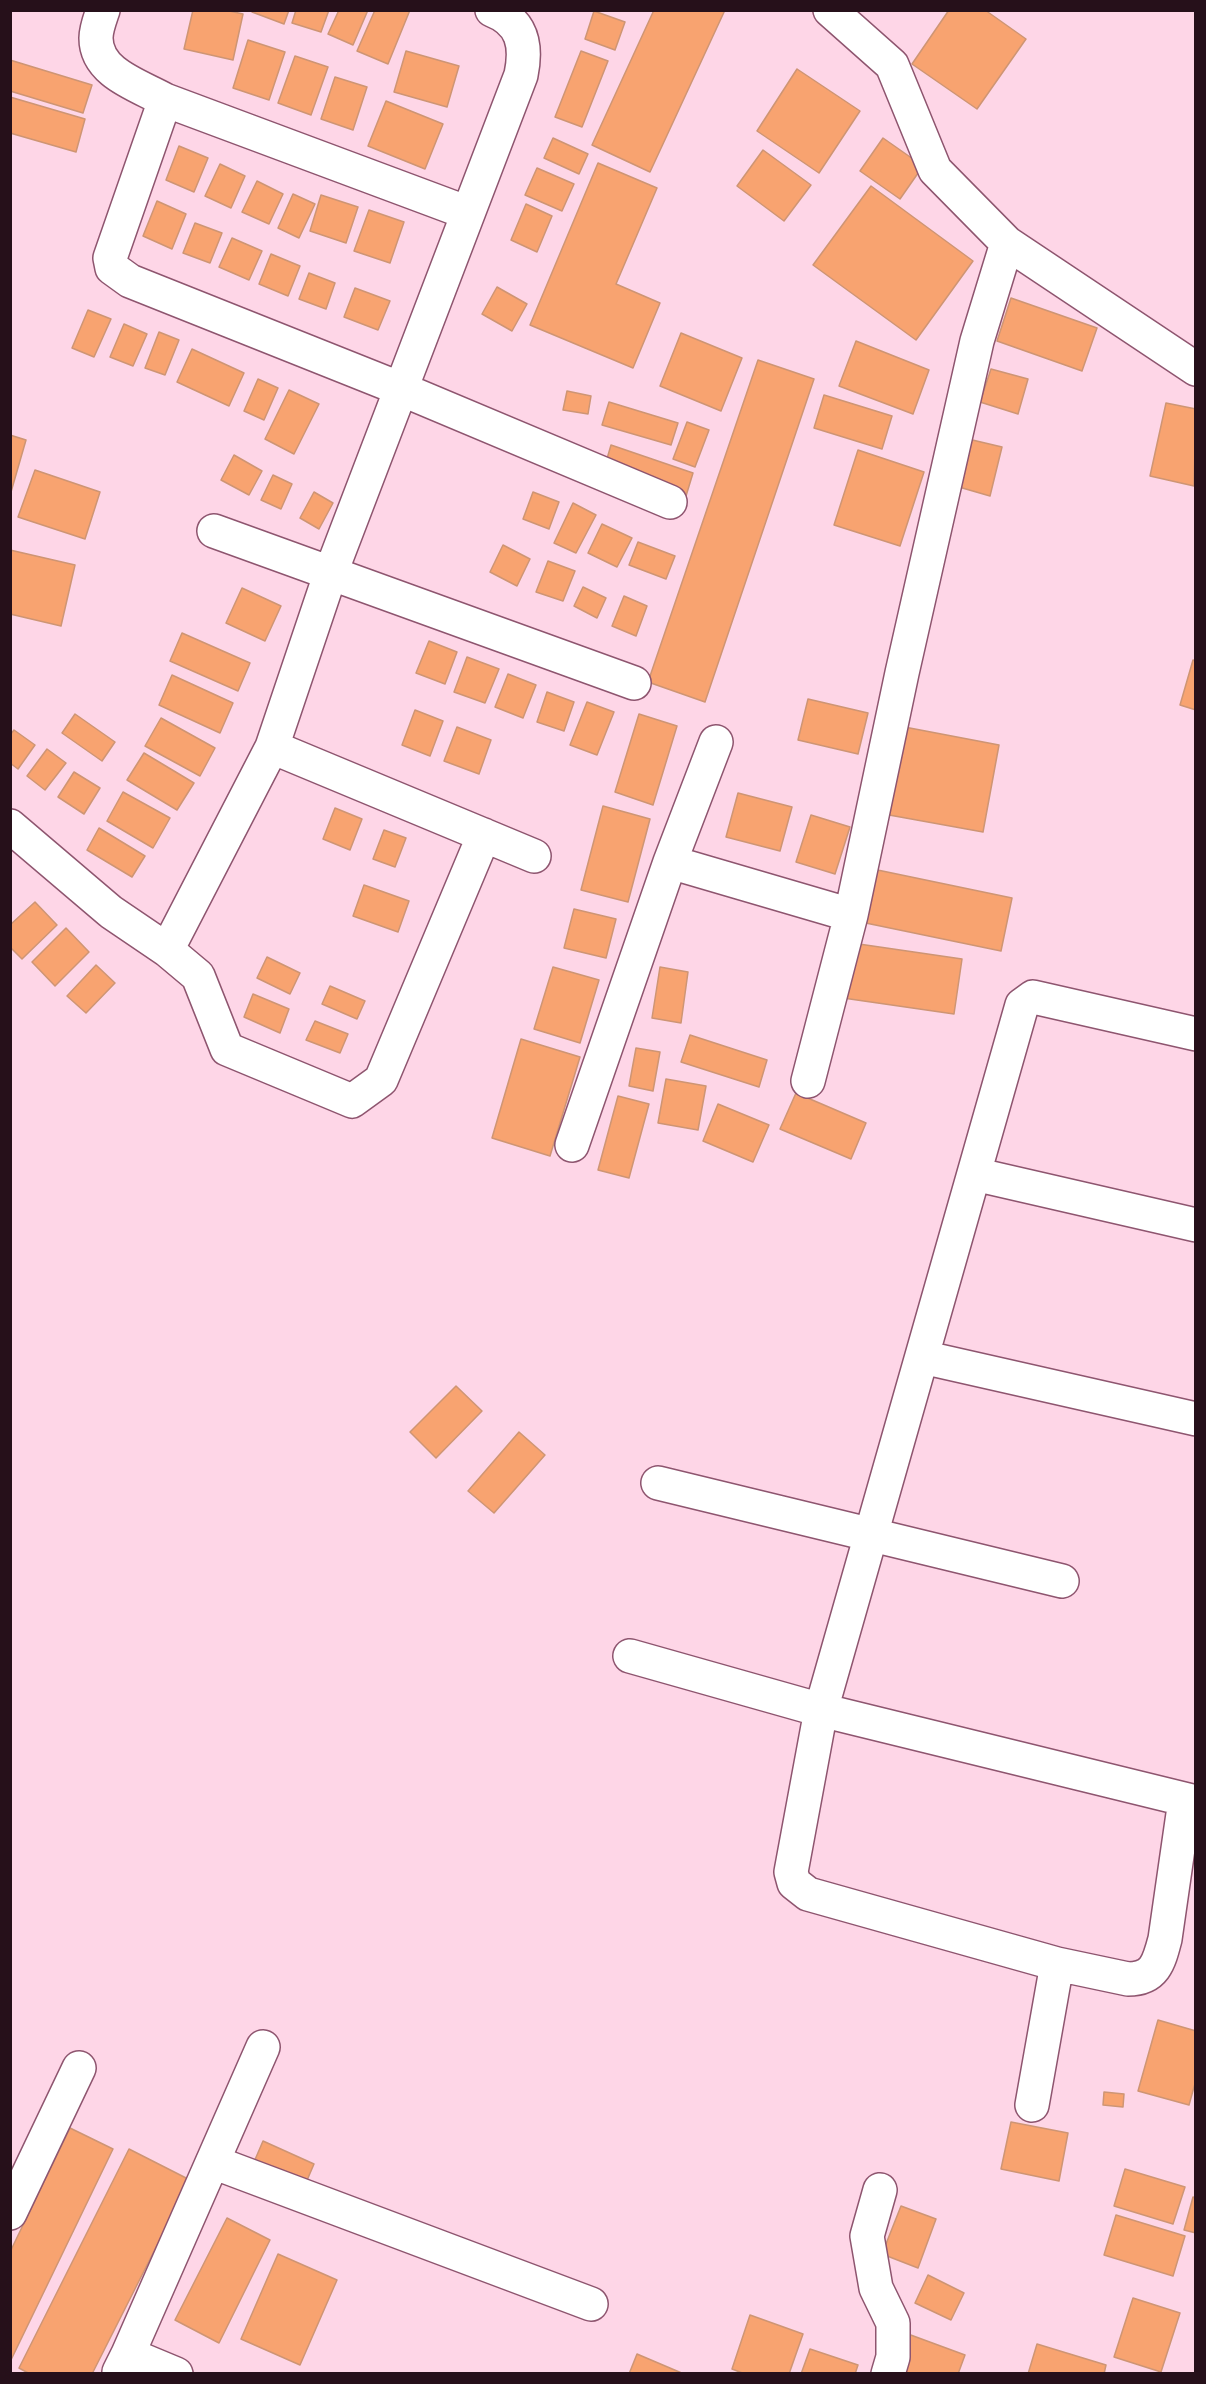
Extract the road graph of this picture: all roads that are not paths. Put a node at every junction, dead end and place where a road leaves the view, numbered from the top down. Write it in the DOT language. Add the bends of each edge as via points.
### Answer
graph roads {
  1 [pos="103,10"];
  2 [pos="492,10"];
  3 [pos="830,10"];
  4 [pos="165,100"];
  5 [pos="468,213"];
  6 [pos="1007,243"];
  7 [pos="1196,369"];
  8 [pos="401,389"];
  9 [pos="669,502"];
  10 [pos="214,531"];
  11 [pos="332,572"];
  12 [pos="634,683"];
  13 [pos="716,742"];
  14 [pos="272,747"];
  15 [pos="10,826"];
  16 [pos="484,835"];
  17 [pos="534,856"];
  18 [pos="670,862"];
  19 [pos="851,915"];
  20 [pos="167,950"];
  21 [pos="1196,1034"];
  22 [pos="808,1081"];
  23 [pos="572,1145"];
  24 [pos="974,1174"];
  25 [pos="1196,1225"];
  26 [pos="922,1357"];
  27 [pos="1196,1419"];
  28 [pos="658,1483"];
  29 [pos="871,1535"];
  30 [pos="1062,1581"];
  31 [pos="630,1656"];
  32 [pos="821,1710"];
  33 [pos="1190,1801"];
  34 [pos="1057,1964"];
  35 [pos="262,2047"];
  36 [pos="79,2068"];
  37 [pos="1032,2105"];
  38 [pos="213,2162"];
  39 [pos="880,2190"];
  40 [pos="10,2213"];
  41 [pos="591,2304"];
  42 [pos="123,2364"];
  43 [pos="176,2373"];
  44 [pos="888,2373"];
  1 -- 4 [label="street" via="95,35 97,54 109,69"];
  2 -- 5 [label="street" via="520,33 525,53 521,75"];
  3 -- 6 [label="street" via="892,65 935,170"];
  4 -- 5 [label="street"];
  4 -- 8 [label="street" via="110,258 112,268 130,281"];
  5 -- 8 [label="street"];
  6 -- 7 [label="street"];
  6 -- 19 [label="street" via="975,352"];
  8 -- 9 [label="street"];
  8 -- 11 [label="street"];
  10 -- 11 [label="street"];
  11 -- 12 [label="street"];
  11 -- 14 [label="street"];
  13 -- 18 [label="street"];
  14 -- 16 [label="street"];
  14 -- 20 [label="street"];
  15 -- 20 [label="street" via="111,912"];
  16 -- 17 [label="street"];
  16 -- 20 [label="street" via="381,1080 352,1101 227,1049 198,975"];
  18 -- 19 [label="street"];
  18 -- 23 [label="street"];
  19 -- 22 [label="street"];
  21 -- 24 [label="street" via="1033,997 1022,1005"];
  24 -- 25 [label="street"];
  24 -- 26 [label="street"];
  26 -- 27 [label="street"];
  26 -- 29 [label="street"];
  28 -- 29 [label="street"];
  29 -- 30 [label="street"];
  29 -- 32 [label="street"];
  31 -- 32 [label="street"];
  32 -- 33 [label="street"];
  32 -- 34 [label="street" via="791,1872 794,1883 808,1894"];
  33 -- 34 [label="street" via="1165,1939 1160,1960 1150,1974 1128,1979"];
  34 -- 37 [label="street"];
  35 -- 38 [label="street"];
  36 -- 40 [label="street"];
  38 -- 41 [label="street"];
  38 -- 42 [label="street"];
  39 -- 44 [label="street" via="867,2236 876,2288 893,2323 893,2357"];
  42 -- 43 [label="street"];
}
